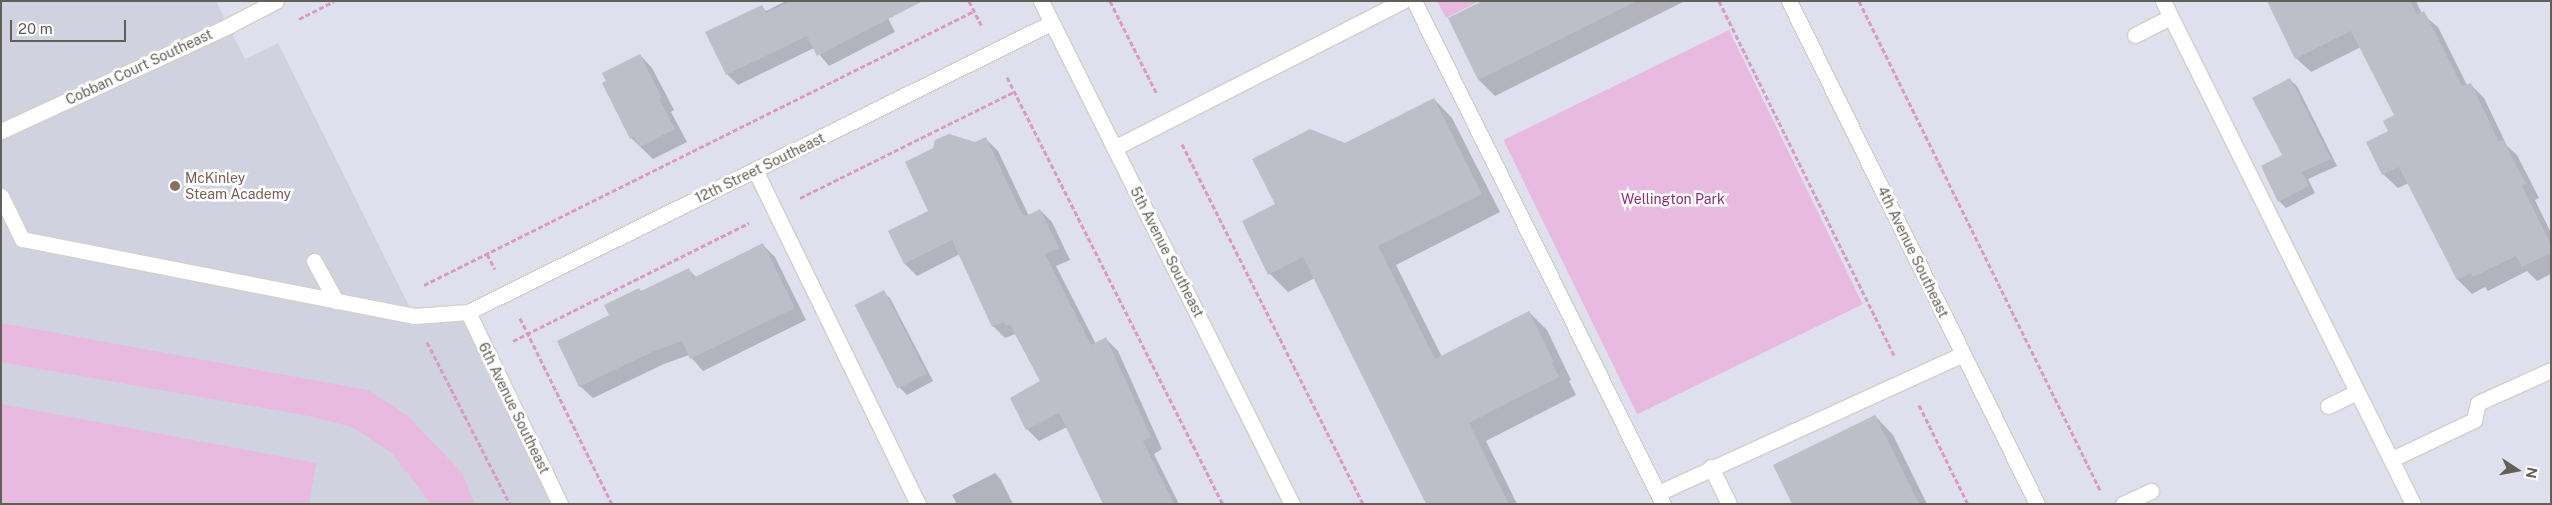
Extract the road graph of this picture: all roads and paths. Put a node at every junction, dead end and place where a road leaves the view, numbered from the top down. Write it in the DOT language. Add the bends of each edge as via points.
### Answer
graph roads {
  1 [pos="276,1"];
  2 [pos="334,1"];
  3 [pos="969,1"];
  4 [pos="1041,1"];
  5 [pos="1110,1"];
  6 [pos="1402,1"];
  7 [pos="1414,1"];
  8 [pos="1719,1"];
  9 [pos="1789,1"];
  10 [pos="1859,1"];
  11 [pos="2163,1"];
  12 [pos="974,11"];
  13 [pos="2170,17"];
  14 [pos="290,23"];
  15 [pos="1051,23"];
  16 [pos="981,26"];
  17 [pos="2135,35"];
  18 [pos="1007,77"];
  19 [pos="1170,120"];
  20 [pos="1,131"];
  21 [pos="1114,148"];
  22 [pos="755,170"];
  23 [pos="1,196"];
  24 [pos="487,254"];
  25 [pos="314,261"];
  26 [pos="495,270"];
  27 [pos="421,287"];
  28 [pos="336,301"];
  29 [pos="468,312"];
  30 [pos="520,317"];
  31 [pos="426,340"];
  32 [pos="1963,354"];
  33 [pos="2551,370"];
  34 [pos="1906,379"];
  35 [pos="2357,392"];
  36 [pos="2328,406"];
  37 [pos="2392,459"];
  38 [pos="1711,467"];
  39 [pos="2150,490"];
  40 [pos="2102,495"];
  41 [pos="1660,498"];
  42 [pos="510,504"];
  43 [pos="560,504"];
  44 [pos="612,504"];
  45 [pos="918,504"];
  46 [pos="1223,504"];
  47 [pos="1292,504"];
  48 [pos="1363,504"];
  49 [pos="1730,504"];
  50 [pos="1968,504"];
  51 [pos="2037,504"];
  52 [pos="2123,504"];
  53 [pos="2413,504"];
  1 -- 20 [label="street, Cobban Court Southeast"];
  2 -- 14 [label="path"];
  3 -- 12 [label="path"];
  4 -- 15 [label="street, 5th Avenue Southeast"];
  5 -- 19 [label="path"];
  6 -- 19 [label="street"];
  7 -- 41 [label="street"];
  8 -- 34 [label="path"];
  9 -- 32 [label="street, 4th Avenue Southeast"];
  10 -- 40 [label="path"];
  11 -- 13 [label="street"];
  12 -- 16 [label="path"];
  12 -- 24 [label="path"];
  13 -- 17 [label="street"];
  13 -- 35 [label="street"];
  15 -- 21 [label="street, 5th Avenue Southeast"];
  15 -- 22 [label="street, 12th Street Southeast"];
  18 -- 46 [label="path"];
  19 -- 21 [label="street"];
  19 -- 48 [label="path"];
  21 -- 47 [label="street, 5th Avenue Southeast"];
  22 -- 29 [label="street, 12th Street Southeast"];
  22 -- 45 [label="street"];
  23 -- 28 [label="street" via="22,239"];
  24 -- 26 [label="path"];
  24 -- 27 [label="path"];
  25 -- 28 [label="street"];
  28 -- 29 [label="street" via="414,316"];
  29 -- 43 [label="street, 6th Avenue Southeast"];
  30 -- 44 [label="path"];
  31 -- 42 [label="path"];
  32 -- 34 [label="street"];
  32 -- 51 [label="street, 4th Avenue Southeast"];
  33 -- 37 [label="street" via="2478,403 2474,420"];
  34 -- 38 [label="street"];
  34 -- 50 [label="path"];
  35 -- 36 [label="street"];
  35 -- 37 [label="street"];
  37 -- 53 [label="street"];
  38 -- 41 [label="street"];
  38 -- 49 [label="street"];
  39 -- 52 [label="street"];
}
